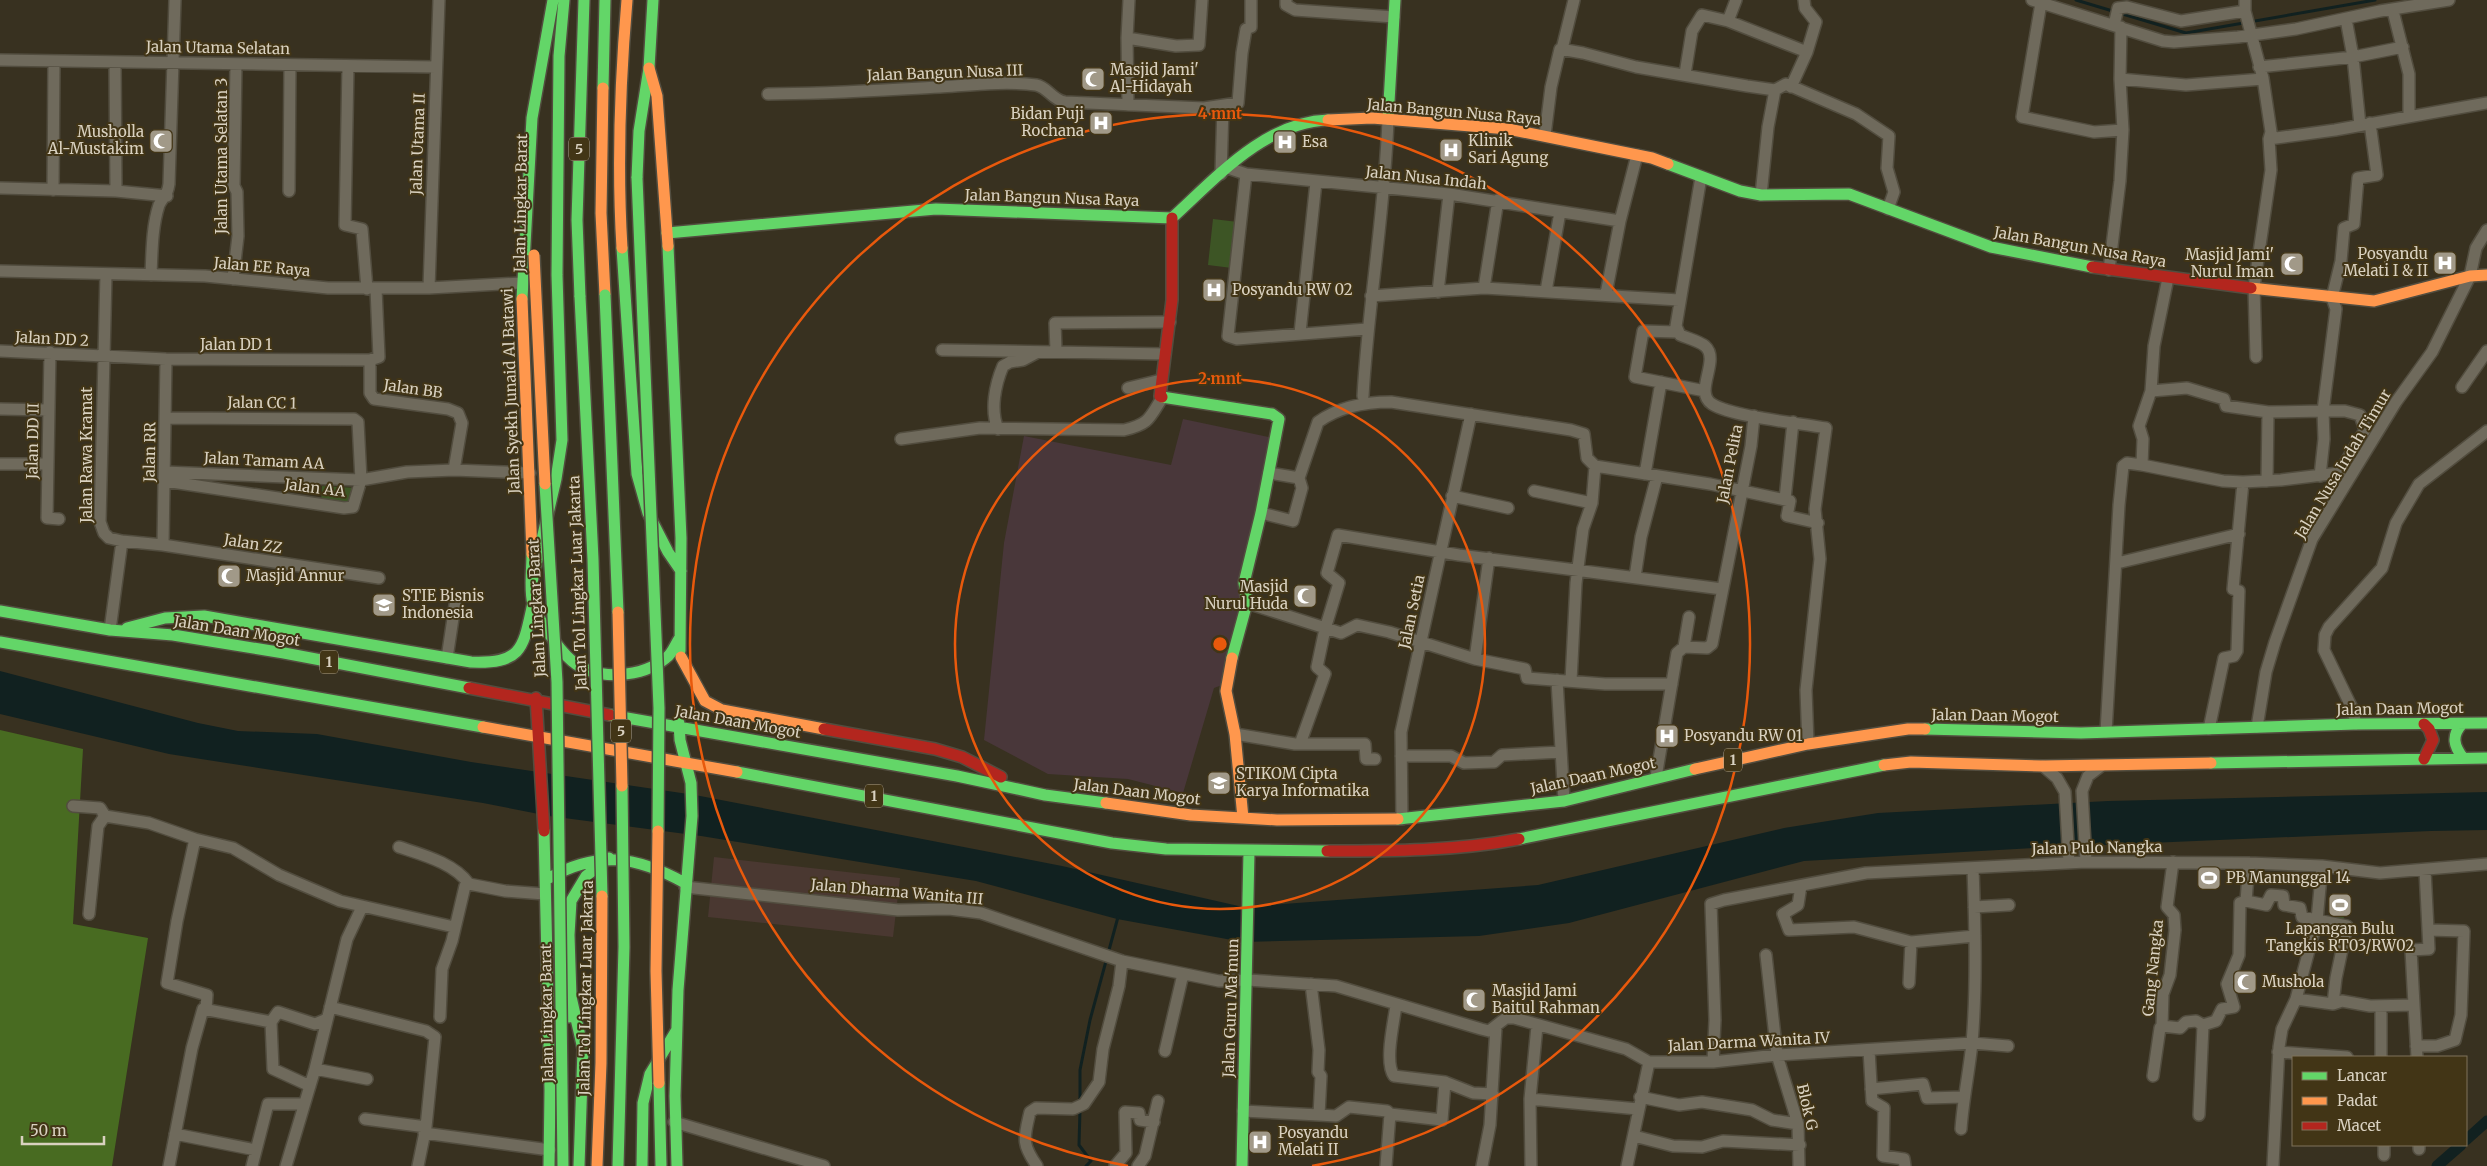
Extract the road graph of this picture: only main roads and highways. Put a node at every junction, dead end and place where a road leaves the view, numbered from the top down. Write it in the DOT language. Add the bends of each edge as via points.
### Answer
graph roads {
  1 [pos="553,0"];
  2 [pos="564,0"];
  3 [pos="584,0"];
  4 [pos="605,0"];
  5 [pos="627,0"];
  6 [pos="652,0"];
  7 [pos="1395,0"];
  8 [pos="544,50"];
  9 [pos="649,68"];
  10 [pos="1388,119"];
  11 [pos="1172,218"];
  12 [pos="667,233"];
  13 [pos="2487,275"];
  14 [pos="681,571"];
  15 [pos="532,582"];
  16 [pos="533,603"];
  17 [pos="0,611"];
  18 [pos="115,630"];
  19 [pos="680,639"];
  20 [pos="0,642"];
  21 [pos="536,700"];
  22 [pos="2487,723"];
  23 [pos="2424,724"];
  24 [pos="2462,724"];
  25 [pos="679,725"];
  26 [pos="538,738"];
  27 [pos="915,745"];
  28 [pos="2463,758"];
  29 [pos="2487,758"];
  30 [pos="2424,759"];
  31 [pos="878,761"];
  32 [pos="687,762"];
  33 [pos="1045,795"];
  34 [pos="1243,818"];
  35 [pos="1249,852"];
  36 [pos="609,858"];
  37 [pos="544,881"];
  38 [pos="685,885"];
  39 [pos="548,992"];
  40 [pos="578,1028"];
  41 [pos="676,1031"];
  42 [pos="549,1166"];
  43 [pos="563,1166"];
  44 [pos="579,1166"];
  45 [pos="597,1166"];
  46 [pos="618,1166"];
  47 [pos="642,1166"];
  48 [pos="661,1166"];
  49 [pos="677,1166"];
  50 [pos="1242,1166"];
  1 -- 8 [label="main road, Jalan Syekh Junaid Al Batawi"];
  2 -- 15 [label="main road" via="559,56 557,275 562,440"];
  3 -- 45 [label="main road, Jalan Tol Lingkar Luar Jakarta / 5, bridge" via="577,220 602,841"];
  4 -- 46 [label="main road, 5, bridge" via="601,213 620,652 624,946"];
  5 -- 14 [label="main road" via="622,62 620,216 633,432 639,482 648,513"];
  6 -- 9 [label="main road"];
  7 -- 10 [label="main road"];
  8 -- 15 [label="main road, Jalan Syekh Junaid Al Batawi" via="532,118 521,283"];
  8 -- 43 [label="main road, Jalan Lingkar Barat, bridge" via="538,118 534,255 557,682"];
  9 -- 12 [label="main road" via="657,96"];
  9 -- 48 [label="main road, bridge" via="639,131 637,178 659,708 656,970"];
  10 -- 11 [label="main road, Jalan Bangun Nusa Raya" via="1337,118 1292,125 1268,138 1225,171"];
  10 -- 13 [label="main road, Jalan Bangun Nusa Raya" via="1545,135 1637,155 1740,191 1761,195 1849,194 1991,247 2108,270 2332,298 2374,300 2470,276"];
  11 -- 12 [label="main road, Jalan Bangun Nusa Raya" via="936,208"];
  11 -- 34 [label="main road" via="1174,269 1159,391 1162,398 1272,414 1278,416 1279,423 1244,583 1247,603 1227,675 1228,712 1235,734"];
  12 -- 14 [label="main road"];
  14 -- 19 [label="main road"];
  15 -- 16 [label="main road, Jalan Syekh Junaid Al Batawi"];
  16 -- 18 [label="main road" via="525,641 510,658 495,664 204,616 176,614"];
  16 -- 19 [label="main road" via="572,661 603,673 624,674 649,669 668,657"];
  17 -- 18 [label="main road, Jalan Daan Mogot / 1"];
  18 -- 21 [label="main road, Jalan Daan Mogot / 1" via="173,634"];
  19 -- 27 [label="main road" via="681,657 705,701 722,710"];
  20 -- 26 [label="main road, 1"];
  21 -- 25 [label="main road, Jalan Daan Mogot / 1"];
  21 -- 26 [label="main road, Jalan Lingkar Barat"];
  22 -- 24 [label="main road, Jalan Daan Mogot / 1"];
  23 -- 24 [label="main road, Jalan Daan Mogot / 1"];
  23 -- 30 [label="main road" via="2430,729 2433,740"];
  23 -- 34 [label="main road, Jalan Daan Mogot / 1" via="2106,732 1908,729 1808,744 1564,801 1402,819"];
  24 -- 28 [label="main road" via="2457,728 2453,741"];
  25 -- 31 [label="main road, Jalan Daan Mogot / 1"];
  25 -- 32 [label="main road" via="681,750"];
  26 -- 32 [label="main road, 1"];
  26 -- 37 [label="main road, Jalan Lingkar Barat" via="542,764"];
  27 -- 31 [label="main road"];
  27 -- 33 [label="main road" via="962,757"];
  28 -- 29 [label="main road, 1"];
  28 -- 30 [label="main road, 1"];
  30 -- 35 [label="main road, 1" via="2043,766 1912,762 1871,766 1532,837 1454,848"];
  31 -- 33 [label="main road, Jalan Daan Mogot / 1"];
  32 -- 35 [label="main road, 1" via="1112,843"];
  32 -- 38 [label="main road" via="691,791 691,847"];
  33 -- 34 [label="main road, Jalan Daan Mogot / 1" via="1182,814"];
  35 -- 50 [label="main road, Jalan Guru Ma'mun"];
  36 -- 37 [label="main road" via="564,868"];
  36 -- 38 [label="main road" via="636,860 662,869"];
  36 -- 40 [label="main road" via="586,876 571,900 568,935 572,997"];
  37 -- 39 [label="main road, Jalan Lingkar Barat"];
  38 -- 41 [label="main road"];
  39 -- 40 [label="main road"];
  39 -- 42 [label="main road, Jalan Lingkar Barat"];
  40 -- 44 [label="main road" via="583,1049"];
  41 -- 47 [label="main road" via="650,1074 643,1103"];
  41 -- 49 [label="main road" via="674,1122"];
}
